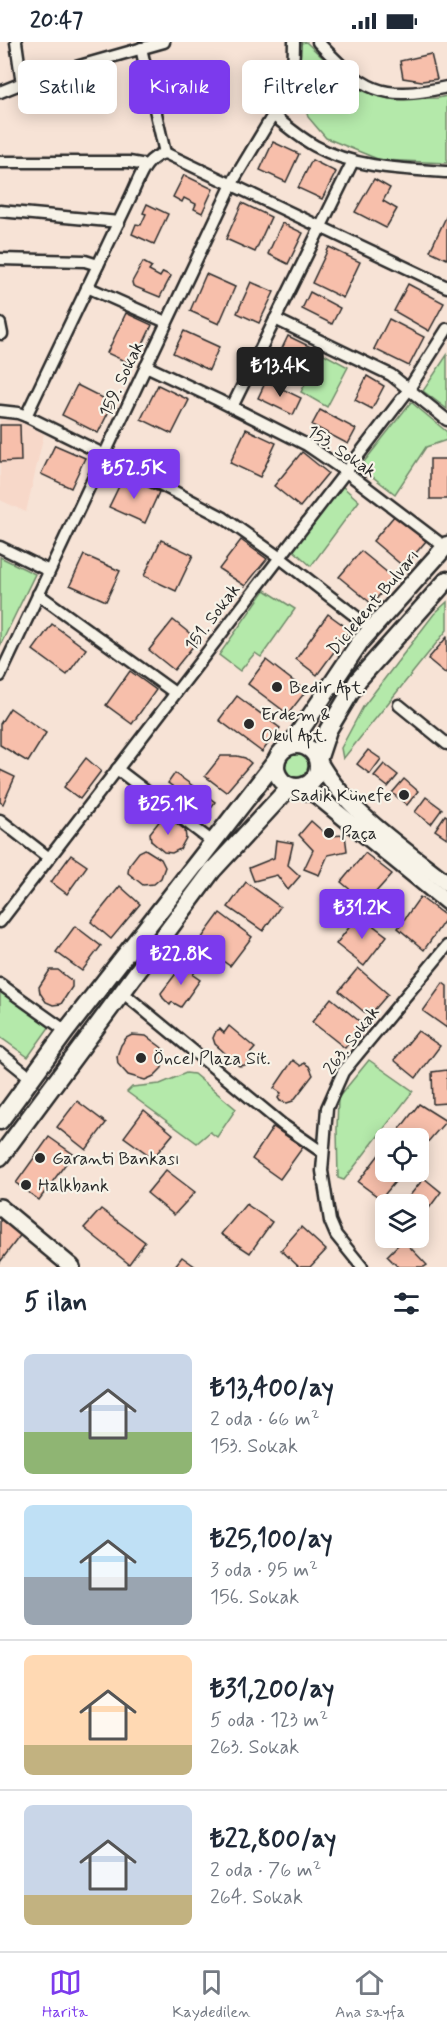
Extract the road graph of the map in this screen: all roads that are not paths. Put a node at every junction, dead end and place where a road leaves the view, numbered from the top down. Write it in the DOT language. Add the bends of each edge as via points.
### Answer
graph roads {
  1 [pos="16,42"];
  2 [pos="164,42"];
  3 [pos="294,42"];
  4 [pos="323,43"];
  5 [pos="141,48"];
  6 [pos="19,60"];
  7 [pos="101,60"];
  8 [pos="18,85"];
  9 [pos="447,87"];
  10 [pos="0,92"];
  11 [pos="273,115"];
  12 [pos="165,153"];
  13 [pos="353,161"];
  14 [pos="0,162"];
  15 [pos="146,165"];
  16 [pos="447,172"];
  17 [pos="232,184"];
  18 [pos="0,211"];
  19 [pos="118,222"];
  20 [pos="320,226"];
  21 [pos="0,259"];
  22 [pos="98,264"];
  23 [pos="87,287"];
  24 [pos="447,287"];
  25 [pos="275,319"];
  26 [pos="166,322"];
  27 [pos="447,329"];
  28 [pos="146,366"];
  29 [pos="409,390"];
  30 [pos="232,407"];
  31 [pos="0,411"];
  32 [pos="26,416"];
  33 [pos="447,420"];
  34 [pos="103,454"];
  35 [pos="345,471"];
  36 [pos="446,546"];
  37 [pos="0,547"];
  38 [pos="279,557"];
  39 [pos="49,570"];
  40 [pos="447,580"];
  41 [pos="38,594"];
  42 [pos="372,629"];
  43 [pos="0,676"];
  44 [pos="175,693"];
  45 [pos="399,705"];
  46 [pos="447,744"];
  47 [pos="290,746"];
  48 [pos="318,760"];
  49 [pos="276,761"];
  50 [pos="117,769"];
  51 [pos="295,787"];
  52 [pos="0,820"];
  53 [pos="213,843"];
  54 [pos="49,858"];
  55 [pos="447,883"];
  56 [pos="447,902"];
  57 [pos="0,922"];
  58 [pos="447,946"];
  59 [pos="0,984"];
  60 [pos="122,992"];
  61 [pos="66,1031"];
  62 [pos="0,1053"];
  63 [pos="31,1078"];
  64 [pos="0,1120"];
  65 [pos="322,1152"];
  66 [pos="0,1156"];
  67 [pos="0,1207"];
  68 [pos="72,1267"];
  69 [pos="362,1267"];
  1 -- 6 [label="street"];
  2 -- 5 [label="street"];
  3 -- 11 [label="street, 159. Sokak" via="289,86"];
  4 -- 9 [label="street" via="360,82 375,89 400,93"];
  5 -- 7 [label="street"];
  5 -- 12 [label="street"];
  8 -- 10 [label="street"];
  11 -- 13 [label="street" via="314,146"];
  11 -- 17 [label="street, 159. Sokak"];
  12 -- 15 [label="street"];
  12 -- 17 [label="street"];
  13 -- 16 [label="street"];
  13 -- 20 [label="street"];
  14 -- 15 [label="street"];
  15 -- 19 [label="street"];
  17 -- 20 [label="street"];
  17 -- 26 [label="street, 159. Sokak"];
  18 -- 19 [label="street"];
  19 -- 22 [label="street"];
  20 -- 24 [label="street"];
  20 -- 25 [label="street"];
  21 -- 22 [label="street"];
  22 -- 23 [label="street"];
  23 -- 26 [label="street"];
  23 -- 32 [label="street"];
  25 -- 29 [label="street" via="391,375"];
  25 -- 30 [label="street"];
  26 -- 28 [label="street, 159. Sokak"];
  27 -- 29 [label="street, 151. Sokak"];
  28 -- 30 [label="street, 153. Sokak"];
  28 -- 34 [label="street, 159. Sokak"];
  29 -- 33 [label="street"];
  29 -- 35 [label="street, 151. Sokak"];
  30 -- 35 [label="street, 153. Sokak" via="307,445"];
  31 -- 32 [label="street"];
  32 -- 34 [label="street"];
  34 -- 38 [label="street" via="224,518"];
  34 -- 39 [label="street, 159. Sokak"];
  35 -- 36 [label="street, 153. Sokak"];
  35 -- 38 [label="street, 151. Sokak"];
  36 -- 42 [label="main road, Diclekent Bulvarı"];
  37 -- 39 [label="street"];
  38 -- 42 [label="street"];
  38 -- 44 [label="street, 151. Sokak"];
  39 -- 41 [label="street, 159. Sokak"];
  40 -- 48 [label="main road" via="358,680 328,730"];
  41 -- 43 [label="street, 159. Sokak"];
  41 -- 44 [label="street"];
  42 -- 47 [label="main road, Diclekent Bulvarı"];
  44 -- 50 [label="street, 151. Sokak"];
  45 -- 46 [label="street"];
  47 -- 48 [label="main road" via="310,748"];
  47 -- 49 [label="main road"];
  48 -- 51 [label="main road" via="314,780"];
  48 -- 55 [label="main road" via="345,797"];
  49 -- 51 [label="main road" via="282,781"];
  49 -- 53 [label="main road"];
  50 -- 53 [label="street"];
  50 -- 54 [label="street, 151. Sokak"];
  51 -- 56 [label="main road" via="316,795"];
  51 -- 60 [label="main road" via="284,793 212,871"];
  52 -- 54 [label="street"];
  53 -- 61 [label="main road"];
  54 -- 57 [label="street, 151. Sokak"];
  58 -- 65 [label="street, 263. Sokak" via="343,1072 327,1108"];
  59 -- 61 [label="street"];
  60 -- 65 [label="street" via="283,1125"];
  60 -- 66 [label="main road"];
  61 -- 63 [label="main road"];
  62 -- 63 [label="street"];
  63 -- 64 [label="main road"];
  65 -- 69 [label="street, 263. Sokak" via="330,1221 336,1235"];
  67 -- 68 [label="main road"];
}
